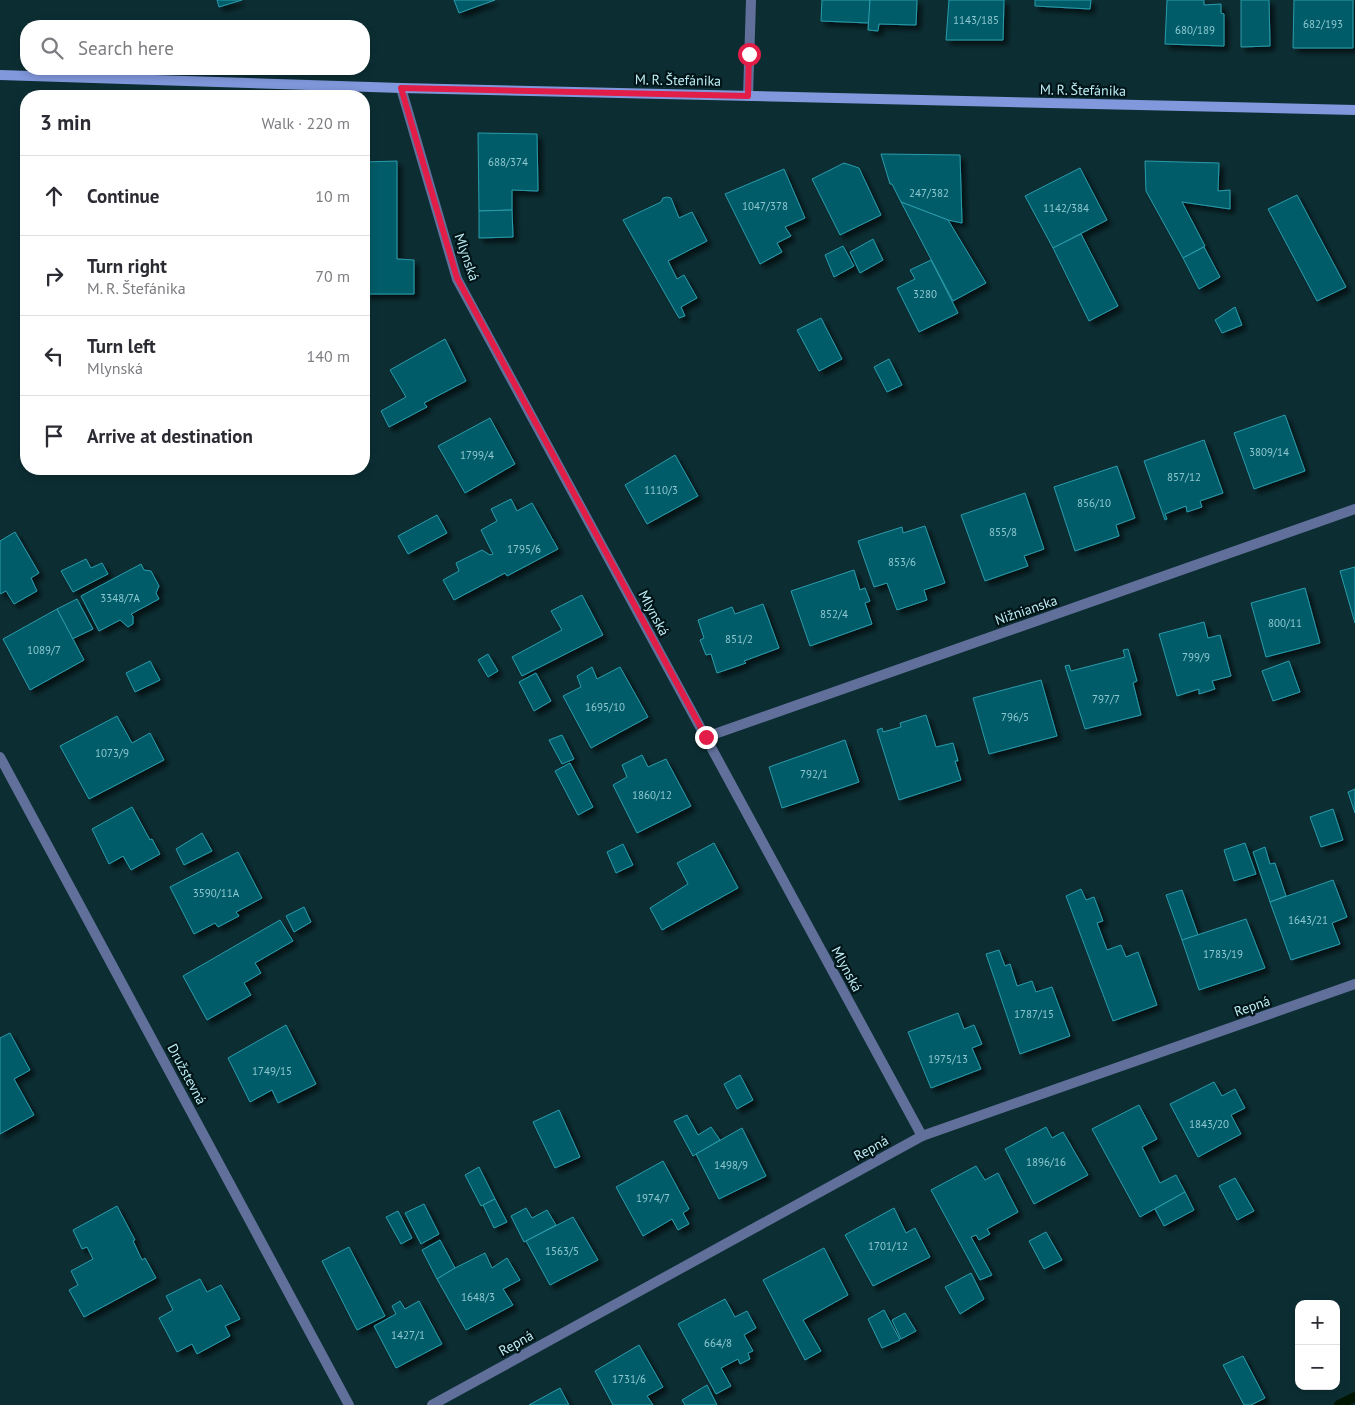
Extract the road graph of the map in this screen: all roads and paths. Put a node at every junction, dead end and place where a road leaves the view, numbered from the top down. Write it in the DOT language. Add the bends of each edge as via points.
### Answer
graph roads {
  1 [pos="750,0"];
  2 [pos="0,74"];
  3 [pos="20,75"];
  4 [pos="29,75"];
  5 [pos="401,88"];
  6 [pos="748,96"];
  7 [pos="1355,110"];
  8 [pos="1355,509"];
  9 [pos="706,737"];
  10 [pos="0,757"];
  11 [pos="1355,984"];
  12 [pos="922,1136"];
  13 [pos="349,1405"];
  14 [pos="432,1405"];
  1 -- 6 [label="street"];
  2 -- 3 [label="street, M. R. Štefánika"];
  4 -- 5 [label="street, M. R. Štefánika"];
  5 -- 6 [label="street, M. R. Štefánika"];
  5 -- 9 [label="street, Mlynská" via="457,278"];
  6 -- 7 [label="street, M. R. Štefánika"];
  8 -- 9 [label="street, Nižnianska"];
  9 -- 12 [label="street, Mlynská"];
  10 -- 13 [label="street, Družstevná"];
  11 -- 12 [label="street, Repná"];
  12 -- 14 [label="street, Repná"];
}
